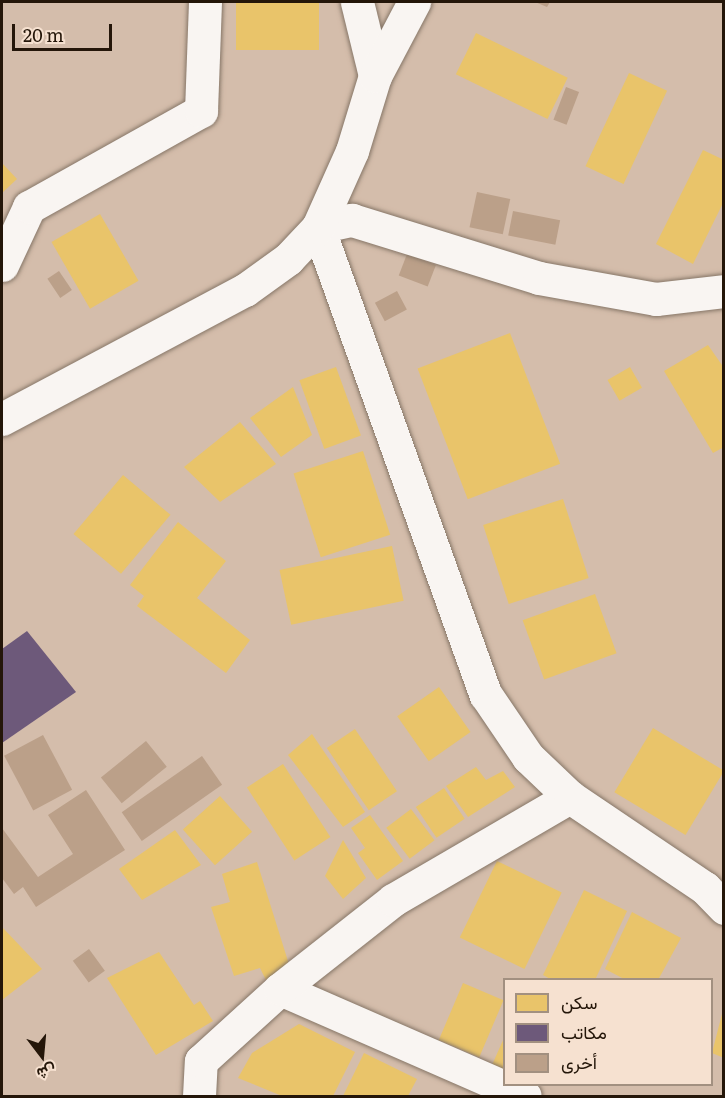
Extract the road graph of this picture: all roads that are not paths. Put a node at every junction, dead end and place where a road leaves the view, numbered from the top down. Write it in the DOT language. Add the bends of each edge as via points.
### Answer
graph roads {
  1 [pos="205,2"];
  2 [pos="357,2"];
  3 [pos="414,2"];
  4 [pos="375,76"];
  5 [pos="318,227"];
  6 [pos="2,265"];
  7 [pos="723,291"];
  8 [pos="2,419"];
  9 [pos="570,797"];
  10 [pos="723,908"];
  11 [pos="280,989"];
  12 [pos="199,1096"];
  13 [pos="525,1096"];
  1 -- 6 [label="street" via="201,111 29,207"];
  2 -- 4 [label="street"];
  3 -- 4 [label="street"];
  4 -- 5 [label="street" via="352,151"];
  5 -- 7 [label="street" via="352,220 539,278 656,298"];
  5 -- 8 [label="street" via="288,260 245,290"];
  5 -- 9 [label="street" via="486,696 528,757"];
  9 -- 10 [label="street" via="705,888"];
  9 -- 11 [label="street" via="393,900"];
  11 -- 12 [label="street" via="201,1061"];
  11 -- 13 [label="street"];
}
